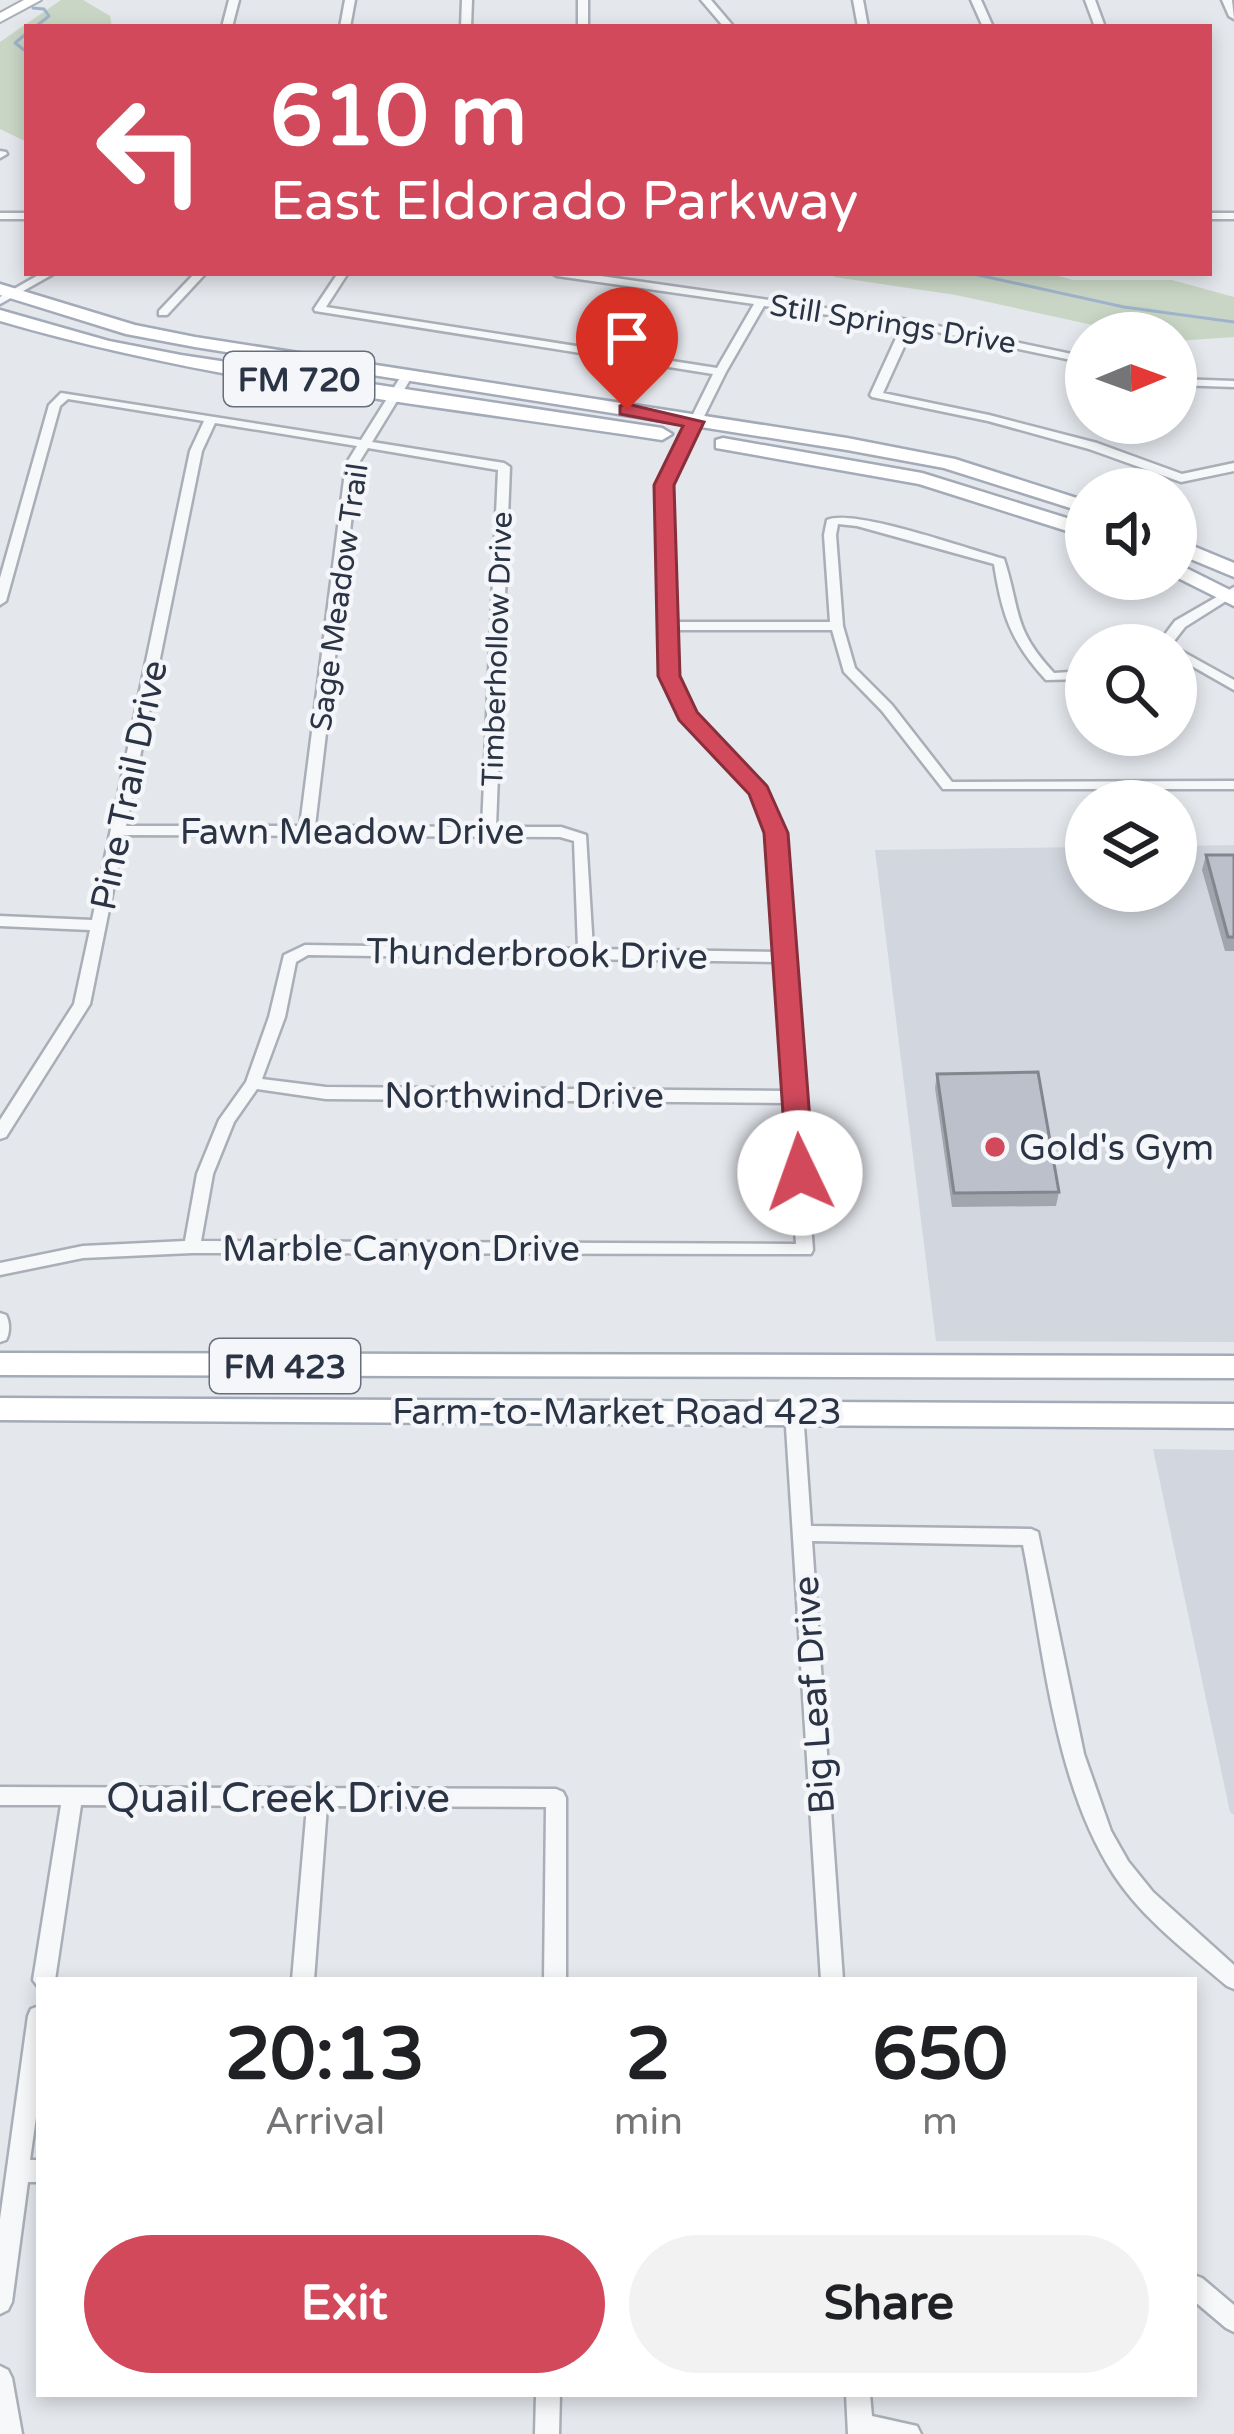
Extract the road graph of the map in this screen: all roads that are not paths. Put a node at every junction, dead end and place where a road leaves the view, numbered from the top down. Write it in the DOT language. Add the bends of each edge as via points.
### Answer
graph roads {
  1 [pos="34,0"];
  2 [pos="706,0"];
  3 [pos="1227,0"];
  4 [pos="1234,16"];
  5 [pos="0,18"];
  6 [pos="726,24"];
  7 [pos="44,276"];
  8 [pos="198,276"];
  9 [pos="341,276"];
  10 [pos="578,276"];
  11 [pos="4,295"];
  12 [pos="761,302"];
  13 [pos="163,313"];
  14 [pos="0,315"];
  15 [pos="909,323"];
  16 [pos="1065,355"];
  17 [pos="720,372"];
  18 [pos="406,375"];
  19 [pos="1197,383"];
  20 [pos="1234,384"];
  21 [pos="394,394"];
  22 [pos="211,419"];
  23 [pos="690,430"];
  24 [pos="364,442"];
  25 [pos="1234,467"];
  26 [pos="1065,500"];
  27 [pos="1065,524"];
  28 [pos="1197,554"];
  29 [pos="1234,571"];
  30 [pos="1197,579"];
  31 [pos="1231,595"];
  32 [pos="0,601"];
  33 [pos="1180,624"];
  34 [pos="668,626"];
  35 [pos="838,626"];
  36 [pos="1197,664"];
  37 [pos="1065,676"];
  38 [pos="1234,686"];
  39 [pos="1234,785"];
  40 [pos="121,830"];
  41 [pos="307,830"];
  42 [pos="489,830"];
  43 [pos="0,921"];
  44 [pos="99,925"];
  45 [pos="586,953"];
  46 [pos="788,957"];
  47 [pos="253,1083"];
  48 [pos="796,1097"];
  49 [pos="0,1133"];
  50 [pos="192,1247"];
  51 [pos="0,1269"];
  52 [pos="0,1319"];
  53 [pos="0,1335"];
  54 [pos="0,1364"];
  55 [pos="1226,1367"];
  56 [pos="570,1369"];
  57 [pos="0,1409"];
  58 [pos="568,1410"];
  59 [pos="794,1411"];
  60 [pos="1231,1416"];
  61 [pos="802,1533"];
  62 [pos="0,1796"];
  63 [pos="72,1797"];
  64 [pos="318,1799"];
  65 [pos="44,1977"];
  66 [pos="303,1977"];
  67 [pos="555,1977"];
  68 [pos="832,1977"];
  69 [pos="1234,1978"];
  70 [pos="36,2055"];
  71 [pos="27,2171"];
  72 [pos="1197,2289"];
  73 [pos="0,2302"];
  74 [pos="1234,2320"];
  75 [pos="0,2378"];
  76 [pos="548,2397"];
  77 [pos="858,2397"];
  78 [pos="860,2430"];
  79 [pos="10,2434"];
  80 [pos="547,2434"];
  81 [pos="909,2434"];
  1 -- 5 [label="street"];
  2 -- 6 [label="street"];
  3 -- 4 [label="street"];
  7 -- 11 [label="street"];
  8 -- 13 [label="street"];
  9 -- 17 [label="street" via="320,309"];
  10 -- 12 [label="street, Still Springs Drive"];
  11 -- 18 [label="main road" via="132,330"];
  12 -- 15 [label="street, Still Springs Drive"];
  12 -- 17 [label="street"];
  14 -- 21 [label="main road, FM 720" via="162,357"];
  15 -- 16 [label="street, Still Springs Drive"];
  15 -- 25 [label="street" via="876,395 1030,429 1181,478"];
  17 -- 23 [label="street"];
  18 -- 21 [label="street, Sage Meadow Trail"];
  18 -- 23 [label="main road"];
  19 -- 20 [label="street"];
  21 -- 23 [label="main road, FM 720"];
  21 -- 24 [label="street, Sage Meadow Trail"];
  22 -- 24 [label="street"];
  22 -- 32 [label="street" via="65,395 55,405"];
  22 -- 40 [label="street, Pine Trail Drive" via="196,451"];
  23 -- 26 [label="main road" via="948,464"];
  23 -- 27 [label="main road, FM 720" via="922,478"];
  23 -- 34 [label="street" via="664,485"];
  24 -- 41 [label="street, Sage Meadow Trail" via="352,464"];
  24 -- 42 [label="street, Timberhollow Drive" via="504,467"];
  28 -- 29 [label="main road"];
  30 -- 31 [label="main road"];
  31 -- 33 [label="street"];
  34 -- 35 [label="street"];
  34 -- 46 [label="street" via="669,676 687,715 759,791 776,833"];
  35 -- 37 [label="street" via="833,520 1000,562 1021,646 1051,677"];
  35 -- 39 [label="street" via="849,669 948,786"];
  36 -- 38 [label="street"];
  40 -- 41 [label="street, Fawn Meadow Drive"];
  40 -- 44 [label="street, Pine Trail Drive"];
  41 -- 42 [label="street, Fawn Meadow Drive"];
  42 -- 45 [label="street, Fawn Meadow Drive" via="581,838"];
  43 -- 44 [label="street"];
  44 -- 49 [label="street, Pine Trail Drive" via="82,1004"];
  45 -- 46 [label="street, Thunderbrook Drive"];
  45 -- 47 [label="street, Thunderbrook Drive" via="305,950 289,959"];
  46 -- 48 [label="street"];
  47 -- 48 [label="street, Northwind Drive" via="326,1093"];
  47 -- 50 [label="street" via="226,1120 205,1174"];
  48 -- 50 [label="street, Marble Canyon Drive" via="805,1250"];
  50 -- 51 [label="street, Marble Canyon Drive" via="83,1252"];
  52 -- 53 [label="street"];
  54 -- 56 [label="main road, Farm-to-Market Road 423 / FM 423"];
  55 -- 56 [label="main road, Farm-to-Market Road 423 / FM 423"];
  55 -- 60 [label="main road"];
  56 -- 58 [label="main road"];
  57 -- 58 [label="main road, Farm-to-Market Road 423 / FM 423"];
  58 -- 59 [label="main road, Farm-to-Market Road 423 / FM 423"];
  59 -- 60 [label="main road, Farm-to-Market Road 423 / FM 423"];
  59 -- 61 [label="street, Big Leaf Drive"];
  61 -- 68 [label="street, Big Leaf Drive"];
  61 -- 69 [label="street" via="1031,1537 1100,1831 1163,1918"];
  62 -- 63 [label="street, Quail Creek Drive"];
  63 -- 64 [label="street, Quail Creek Drive"];
  63 -- 65 [label="street"];
  64 -- 66 [label="street"];
  64 -- 67 [label="street, Quail Creek Drive" via="556,1798"];
  70 -- 71 [label="street"];
  71 -- 73 [label="street"];
  72 -- 74 [label="street"];
  75 -- 79 [label="street"];
  76 -- 80 [label="street"];
  77 -- 78 [label="street"];
  78 -- 81 [label="street"];
}
